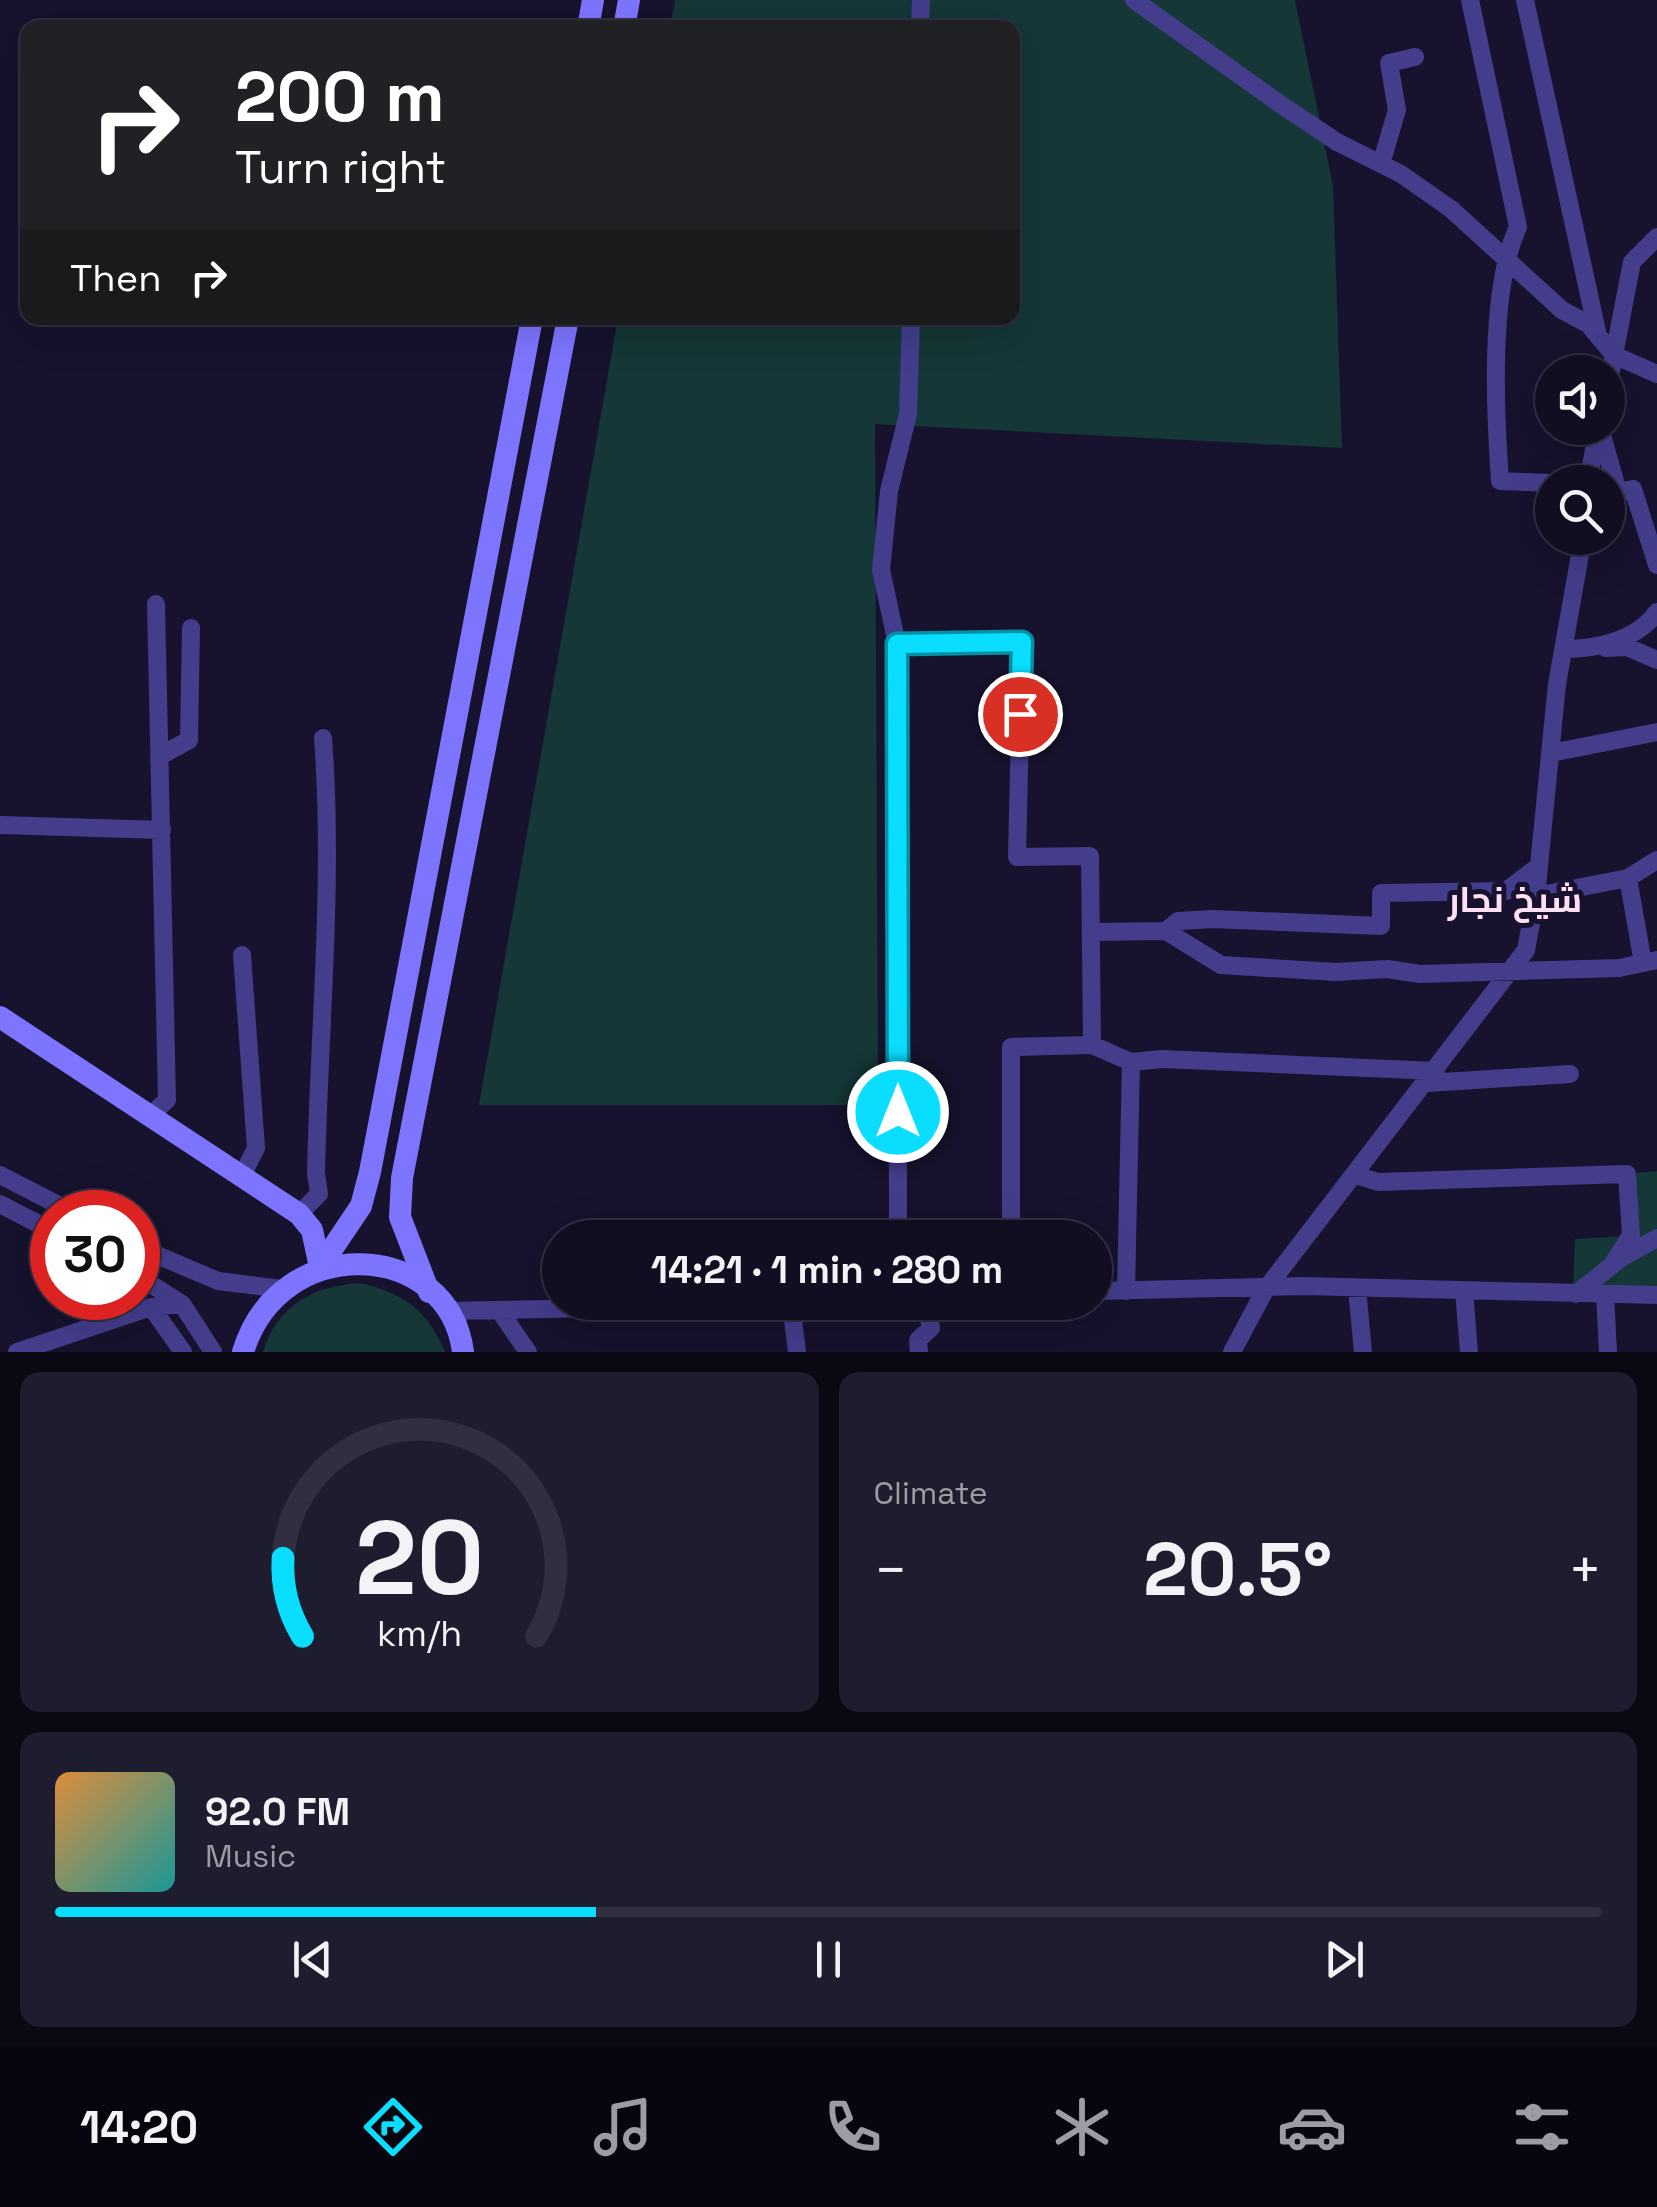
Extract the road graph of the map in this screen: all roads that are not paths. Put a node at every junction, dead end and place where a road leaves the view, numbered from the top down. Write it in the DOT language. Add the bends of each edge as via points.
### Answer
graph roads {
  1 [pos="1134,0"];
  2 [pos="1470,0"];
  3 [pos="1525,0"];
  4 [pos="1415,57"];
  5 [pos="1381,164"];
  6 [pos="1657,237"];
  7 [pos="1504,258"];
  8 [pos="531,325"];
  9 [pos="567,325"];
  10 [pos="911,325"];
  11 [pos="1598,336"];
  12 [pos="1614,355"];
  13 [pos="1625,360"];
  14 [pos="1657,374"];
  15 [pos="1604,445"];
  16 [pos="1535,482"];
  17 [pos="1580,555"];
  18 [pos="1657,565"];
  19 [pos="156,604"];
  20 [pos="1657,612"];
  21 [pos="191,628"];
  22 [pos="897,644"];
  23 [pos="1595,648"];
  24 [pos="1564,649"];
  25 [pos="1657,660"];
  26 [pos="1657,732"];
  27 [pos="323,738"];
  28 [pos="1551,752"];
  29 [pos="160,756"];
  30 [pos="0,825"];
  31 [pos="162,830"];
  32 [pos="1656,861"];
  33 [pos="1539,866"];
  34 [pos="1628,878"];
  35 [pos="1536,896"];
  36 [pos="1166,931"];
  37 [pos="1091,932"];
  38 [pos="242,955"];
  39 [pos="1650,961"];
  40 [pos="1512,971"];
  41 [pos="0,1017"];
  42 [pos="1092,1045"];
  43 [pos="1131,1062"];
  44 [pos="1570,1074"];
  45 [pos="1432,1077"];
  46 [pos="150,1116"];
  47 [pos="1355,1175"];
  48 [pos="0,1176"];
  49 [pos="242,1176"];
  50 [pos="30,1191"];
  51 [pos="0,1204"];
  52 [pos="299,1214"];
  53 [pos="30,1220"];
  54 [pos="898,1220"];
  55 [pos="1011,1220"];
  56 [pos="1657,1238"];
  57 [pos="160,1256"];
  58 [pos="1612,1265"];
  59 [pos="320,1268"];
  60 [pos="1357,1288"];
  61 [pos="282,1289"];
  62 [pos="160,1290"];
  63 [pos="1265,1290"];
  64 [pos="1112,1291"];
  65 [pos="1126,1291"];
  66 [pos="1464,1291"];
  67 [pos="429,1292"];
  68 [pos="1576,1294"];
  69 [pos="1605,1294"];
  70 [pos="1657,1295"];
  71 [pos="182,1304"];
  72 [pos="160,1306"];
  73 [pos="542,1309"];
  74 [pos="500,1310"];
  75 [pos="446,1311"];
  76 [pos="112,1320"];
  77 [pos="160,1320"];
  78 [pos="794,1320"];
  79 [pos="929,1320"];
  80 [pos="463,1349"];
  81 [pos="17,1352"];
  82 [pos="183,1352"];
  83 [pos="214,1352"];
  84 [pos="243,1352"];
  85 [pos="528,1352"];
  86 [pos="797,1352"];
  87 [pos="919,1352"];
  88 [pos="1232,1352"];
  89 [pos="1362,1352"];
  90 [pos="1469,1352"];
  91 [pos="1608,1352"];
  1 -- 5 [label="street" via="1296,115"];
  2 -- 7 [label="street" via="1514,196 1518,227"];
  3 -- 11 [label="street"];
  4 -- 5 [label="street" via="1389,63 1397,110"];
  5 -- 7 [label="street" via="1451,209"];
  6 -- 12 [label="street" via="1632,262"];
  7 -- 11 [label="street"];
  7 -- 16 [label="street" via="1496,422 1500,481"];
  8 -- 59 [label="main road" via="370,1172 353,1220"];
  9 -- 67 [label="main road" via="402,1178 400,1217"];
  10 -- 22 [label="street" via="908,414 881,570"];
  11 -- 12 [label="street"];
  13 -- 14 [label="street"];
  15 -- 18 [label="street" via="1618,492 1633,489"];
  17 -- 24 [label="street"];
  19 -- 29 [label="street"];
  20 -- 23 [label="street" via="1646,626"];
  21 -- 29 [label="street" via="189,740"];
  22 -- 37 [label="street" via="1022,642 1017,857 1090,856"];
  22 -- 54 [label="street"];
  23 -- 24 [label="street"];
  23 -- 25 [label="street" via="1627,647"];
  24 -- 28 [label="street"];
  26 -- 28 [label="street"];
  27 -- 52 [label="street" via="328,810 320,1194"];
  28 -- 33 [label="street"];
  29 -- 31 [label="street"];
  30 -- 31 [label="street"];
  31 -- 46 [label="street" via="166,1100"];
  32 -- 34 [label="street"];
  33 -- 35 [label="street"];
  33 -- 36 [label="street" via="1506,891 1382,893 1381,926 1213,919 1178,921"];
  34 -- 35 [label="street"];
  34 -- 39 [label="street"];
  35 -- 40 [label="street" via="1526,950"];
  36 -- 37 [label="street"];
  36 -- 40 [label="street" via="1221,965"];
  37 -- 42 [label="street"];
  38 -- 49 [label="street" via="256,1148"];
  39 -- 40 [label="street"];
  40 -- 45 [label="street"];
  41 -- 46 [label="main road"];
  42 -- 43 [label="street"];
  42 -- 55 [label="street" via="1011,1048"];
  43 -- 45 [label="street"];
  43 -- 65 [label="street"];
  44 -- 45 [label="street"];
  45 -- 47 [label="street"];
  46 -- 49 [label="main road"];
  47 -- 58 [label="street" via="1378,1182 1627,1174 1631,1235"];
  47 -- 63 [label="street"];
  48 -- 50 [label="street"];
  49 -- 52 [label="main road"];
  51 -- 53 [label="street"];
  52 -- 59 [label="main road" via="312,1230"];
  56 -- 58 [label="street"];
  57 -- 61 [label="street" via="218,1282"];
  58 -- 68 [label="street"];
  59 -- 61 [label="main road"];
  59 -- 67 [label="main road" via="358,1263 396,1271"];
  60 -- 63 [label="street"];
  60 -- 66 [label="street"];
  60 -- 89 [label="street"];
  61 -- 84 [label="main road" via="251,1327"];
  62 -- 71 [label="street"];
  63 -- 65 [label="street"];
  63 -- 88 [label="street"];
  64 -- 65 [label="street"];
  66 -- 68 [label="street"];
  66 -- 90 [label="street"];
  67 -- 75 [label="main road"];
  68 -- 69 [label="street"];
  69 -- 70 [label="street"];
  69 -- 91 [label="street"];
  71 -- 72 [label="street"];
  71 -- 83 [label="street"];
  73 -- 74 [label="street"];
  74 -- 75 [label="street"];
  74 -- 85 [label="street"];
  75 -- 80 [label="main road"];
  76 -- 81 [label="street"];
  77 -- 82 [label="street"];
  78 -- 86 [label="street"];
  79 -- 87 [label="street"];
}
